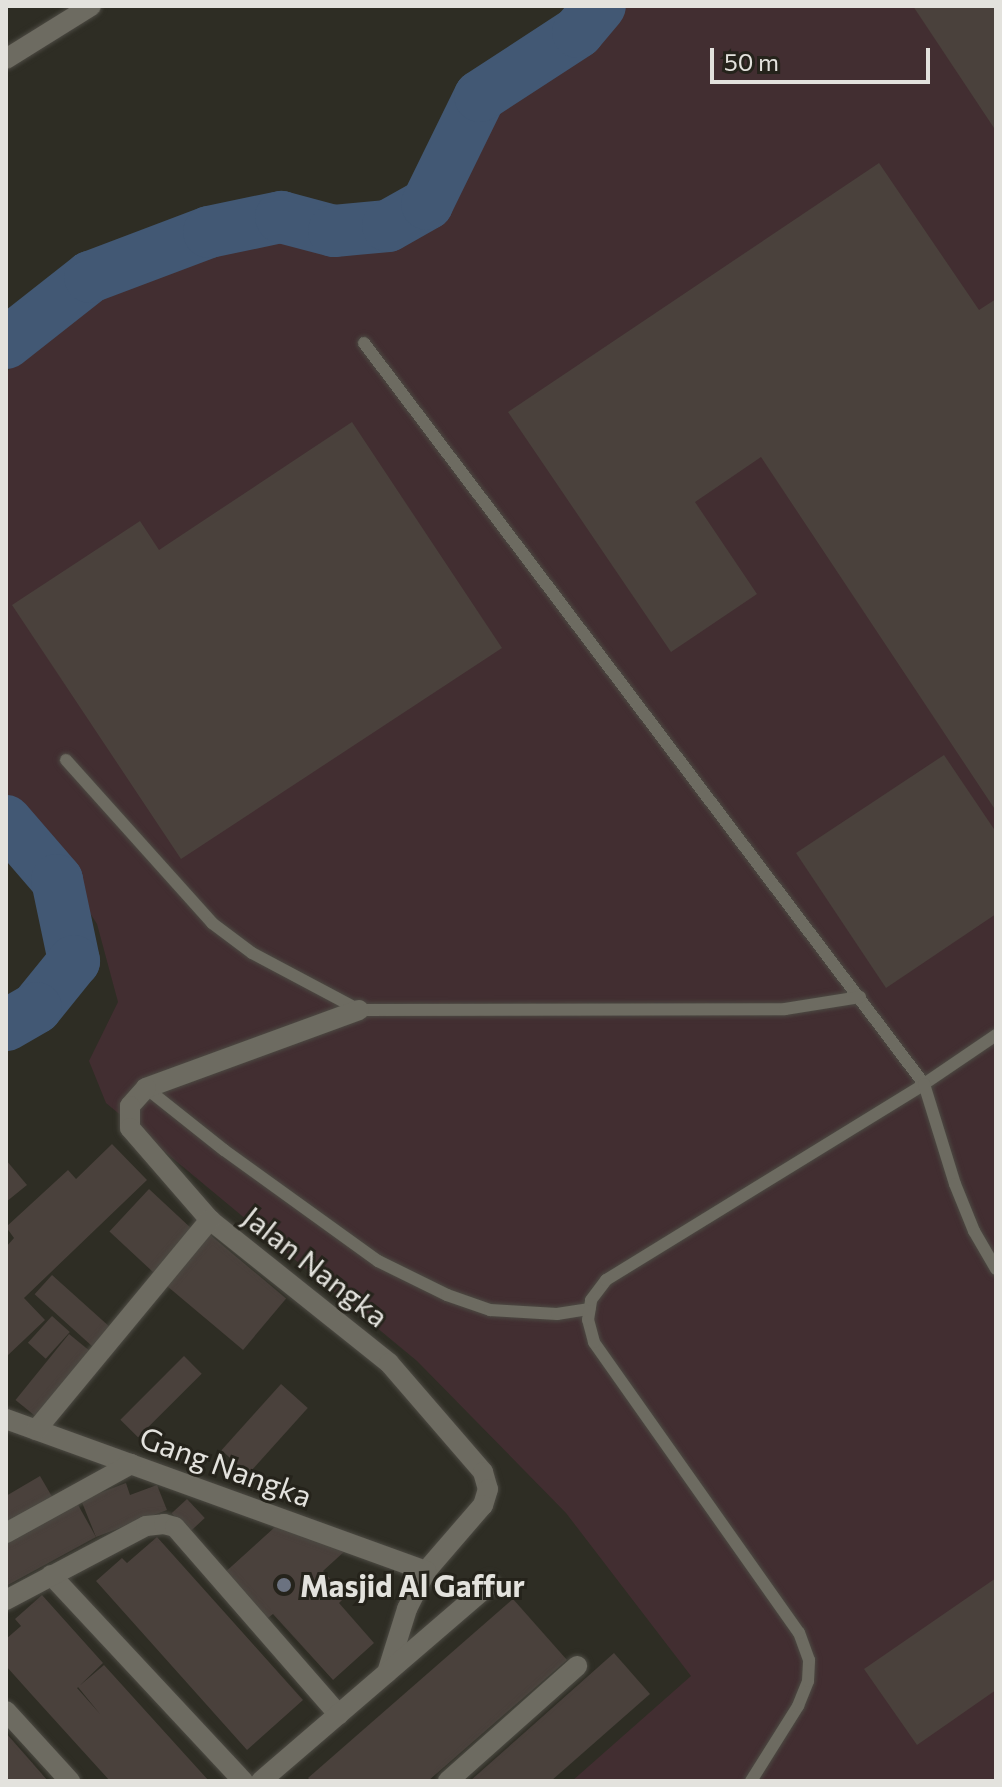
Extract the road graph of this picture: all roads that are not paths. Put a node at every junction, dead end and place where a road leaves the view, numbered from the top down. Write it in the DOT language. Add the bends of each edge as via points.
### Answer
graph roads {
  1 [pos="91,6"];
  2 [pos="6,59"];
  3 [pos="364,343"];
  4 [pos="66,760"];
  5 [pos="860,997"];
  6 [pos="359,1010"];
  7 [pos="996,1035"];
  8 [pos="924,1084"];
  9 [pos="146,1088"];
  10 [pos="210,1220"];
  11 [pos="996,1269"];
  12 [pos="590,1309"];
  13 [pos="6,1419"];
  14 [pos="36,1430"];
  15 [pos="131,1464"];
  16 [pos="6,1533"];
  17 [pos="426,1571"];
  18 [pos="51,1575"];
  19 [pos="490,1584"];
  20 [pos="6,1600"];
  21 [pos="577,1666"];
  22 [pos="387,1673"];
  23 [pos="6,1711"];
  24 [pos="339,1715"];
  25 [pos="70,1781"];
  26 [pos="243,1781"];
  27 [pos="261,1781"];
  28 [pos="448,1781"];
  29 [pos="751,1781"];
  1 -- 2 [label="street"];
  3 -- 5 [label="lane"];
  4 -- 6 [label="lane" via="212,923 252,953"];
  5 -- 6 [label="lane" via="785,1009"];
  5 -- 8 [label="lane"];
  6 -- 9 [label="street"];
  7 -- 8 [label="lane"];
  8 -- 11 [label="lane" via="955,1184"];
  8 -- 12 [label="lane" via="606,1280"];
  9 -- 10 [label="street" via="130,1106 130,1128"];
  9 -- 12 [label="lane" via="378,1261 490,1310 545,1314"];
  10 -- 14 [label="street, Jalan Nangka"];
  10 -- 17 [label="street, Jalan Nangka" via="389,1363 483,1472 488,1489 483,1505"];
  12 -- 29 [label="lane" via="594,1342 799,1633 809,1660 798,1706"];
  13 -- 14 [label="street, Gang Nangka"];
  14 -- 15 [label="street, Gang Nangka"];
  15 -- 16 [label="street"];
  15 -- 17 [label="street, Gang Nangka"];
  17 -- 22 [label="street, Jalan Nangka" via="407,1609"];
  18 -- 20 [label="street"];
  18 -- 24 [label="street" via="146,1526 175,1527"];
  18 -- 26 [label="street"];
  19 -- 22 [label="street"];
  21 -- 28 [label="street"];
  22 -- 24 [label="street"];
  23 -- 25 [label="street"];
  24 -- 27 [label="street"];
}
